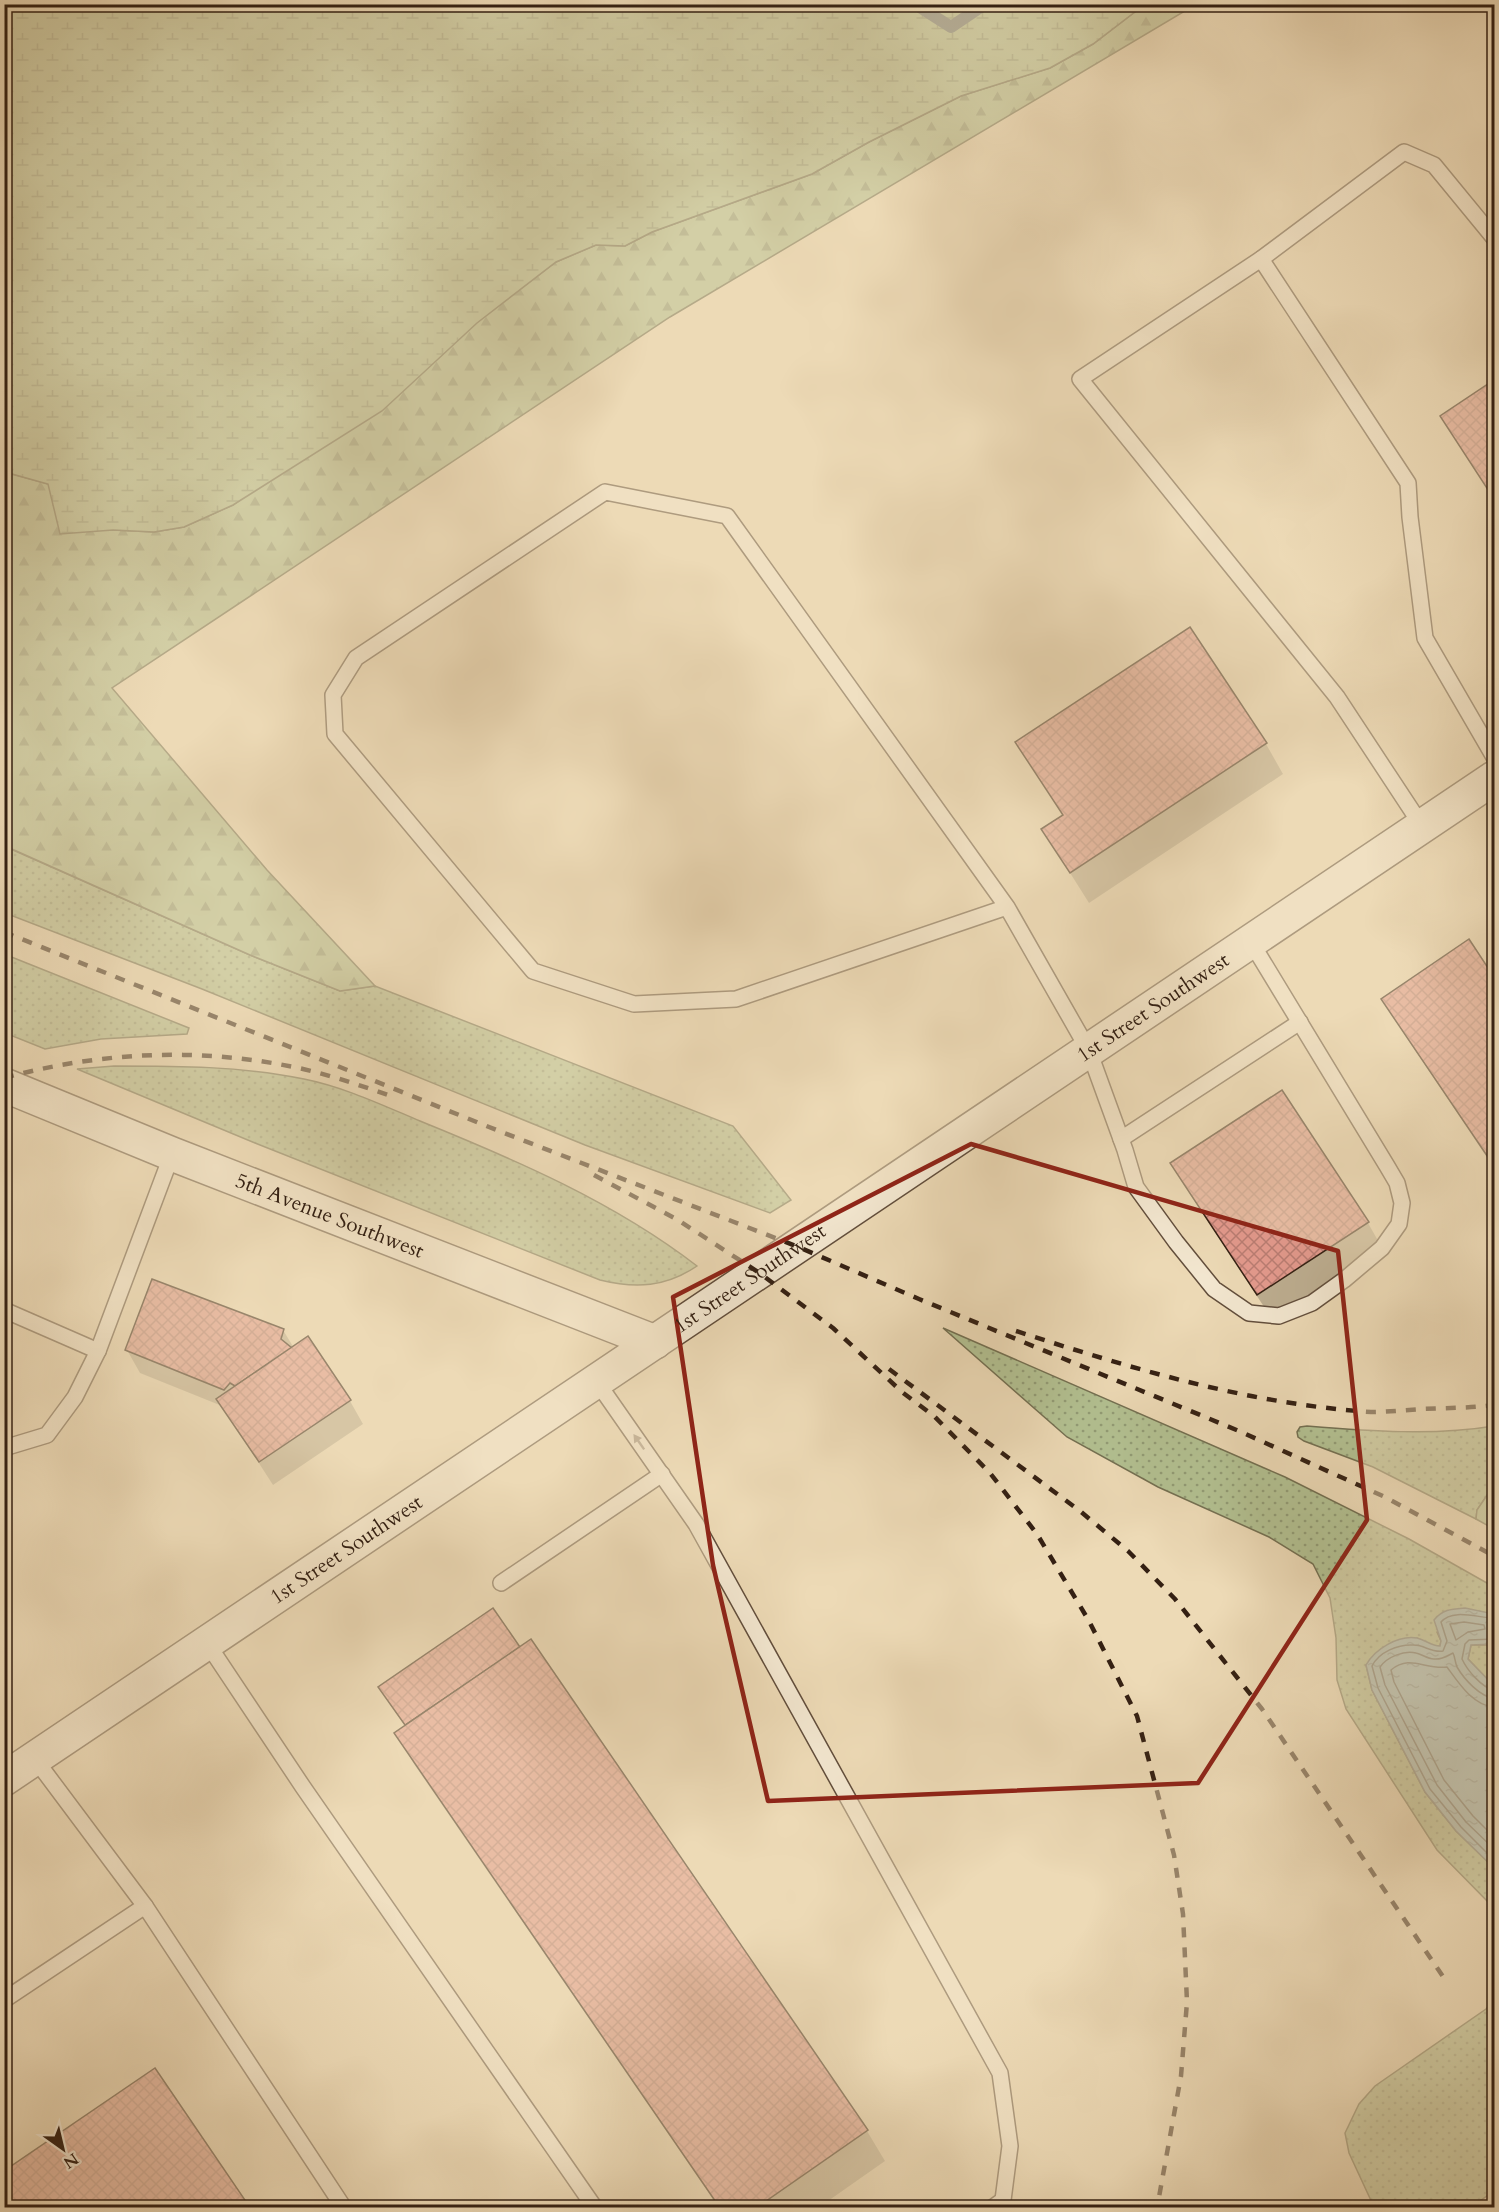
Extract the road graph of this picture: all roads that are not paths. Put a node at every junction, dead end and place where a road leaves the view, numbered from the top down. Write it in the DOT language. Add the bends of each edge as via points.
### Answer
graph roads {
  1 [pos="1494,238"];
  2 [pos="1262,259"];
  3 [pos="1494,757"];
  4 [pos="1494,778"];
  5 [pos="1422,826"];
  6 [pos="1007,907"];
  7 [pos="1251,942"];
  8 [pos="1300,1022"];
  9 [pos="1089,1051"];
  10 [pos="4,1085"];
  11 [pos="1121,1139"];
  12 [pos="172,1154"];
  13 [pos="4,1310"];
  14 [pos="655,1342"];
  15 [pos="98,1351"];
  16 [pos="597,1382"];
  17 [pos="4,1448"];
  18 [pos="662,1474"];
  19 [pos="501,1583"];
  20 [pos="207,1643"];
  21 [pos="35,1759"];
  22 [pos="4,1779"];
  23 [pos="145,1906"];
  24 [pos="4,2000"];
  25 [pos="344,2208"];
  26 [pos="595,2208"];
  27 [pos="992,2208"];
  1 -- 2 [label="lane" via="1434,165 1404,152"];
  2 -- 3 [label="lane" via="1408,483 1425,638"];
  2 -- 5 [label="lane" via="1080,379 1337,697"];
  4 -- 5 [label="street, 1st Street Southwest"];
  5 -- 7 [label="street, 1st Street Southwest"];
  6 -- 6 [label="lane" via="727,516 605,492 356,658 333,695 335,734 533,971 634,1004 736,999"];
  6 -- 9 [label="lane"];
  7 -- 8 [label="lane"];
  7 -- 9 [label="street, 1st Street Southwest"];
  8 -- 11 [label="lane"];
  8 -- 11 [label="lane" via="1388,1166 1402,1203 1399,1224 1382,1248 1312,1303 1279,1316 1249,1313 1214,1289 1136,1187"];
  9 -- 11 [label="lane"];
  9 -- 14 [label="street, 1st Street Southwest"];
  10 -- 12 [label="street, 5th Avenue Southwest"];
  12 -- 14 [label="street, 5th Avenue Southwest"];
  12 -- 15 [label="lane"];
  13 -- 15 [label="lane"];
  14 -- 16 [label="street, 1st Street Southwest"];
  15 -- 17 [label="lane" via="75,1397 47,1435"];
  18 -- 16 [label="lane, one-way"];
  16 -- 20 [label="street, 1st Street Southwest"];
  18 -- 19 [label="lane"];
  18 -- 27 [label="lane" via="696,1524 1000,2073 1010,2146 1003,2200"];
  20 -- 21 [label="street, 1st Street Southwest"];
  20 -- 26 [label="lane"];
  21 -- 22 [label="street, 1st Street Southwest"];
  21 -- 23 [label="lane"];
  23 -- 24 [label="lane"];
  23 -- 25 [label="lane"];
}
